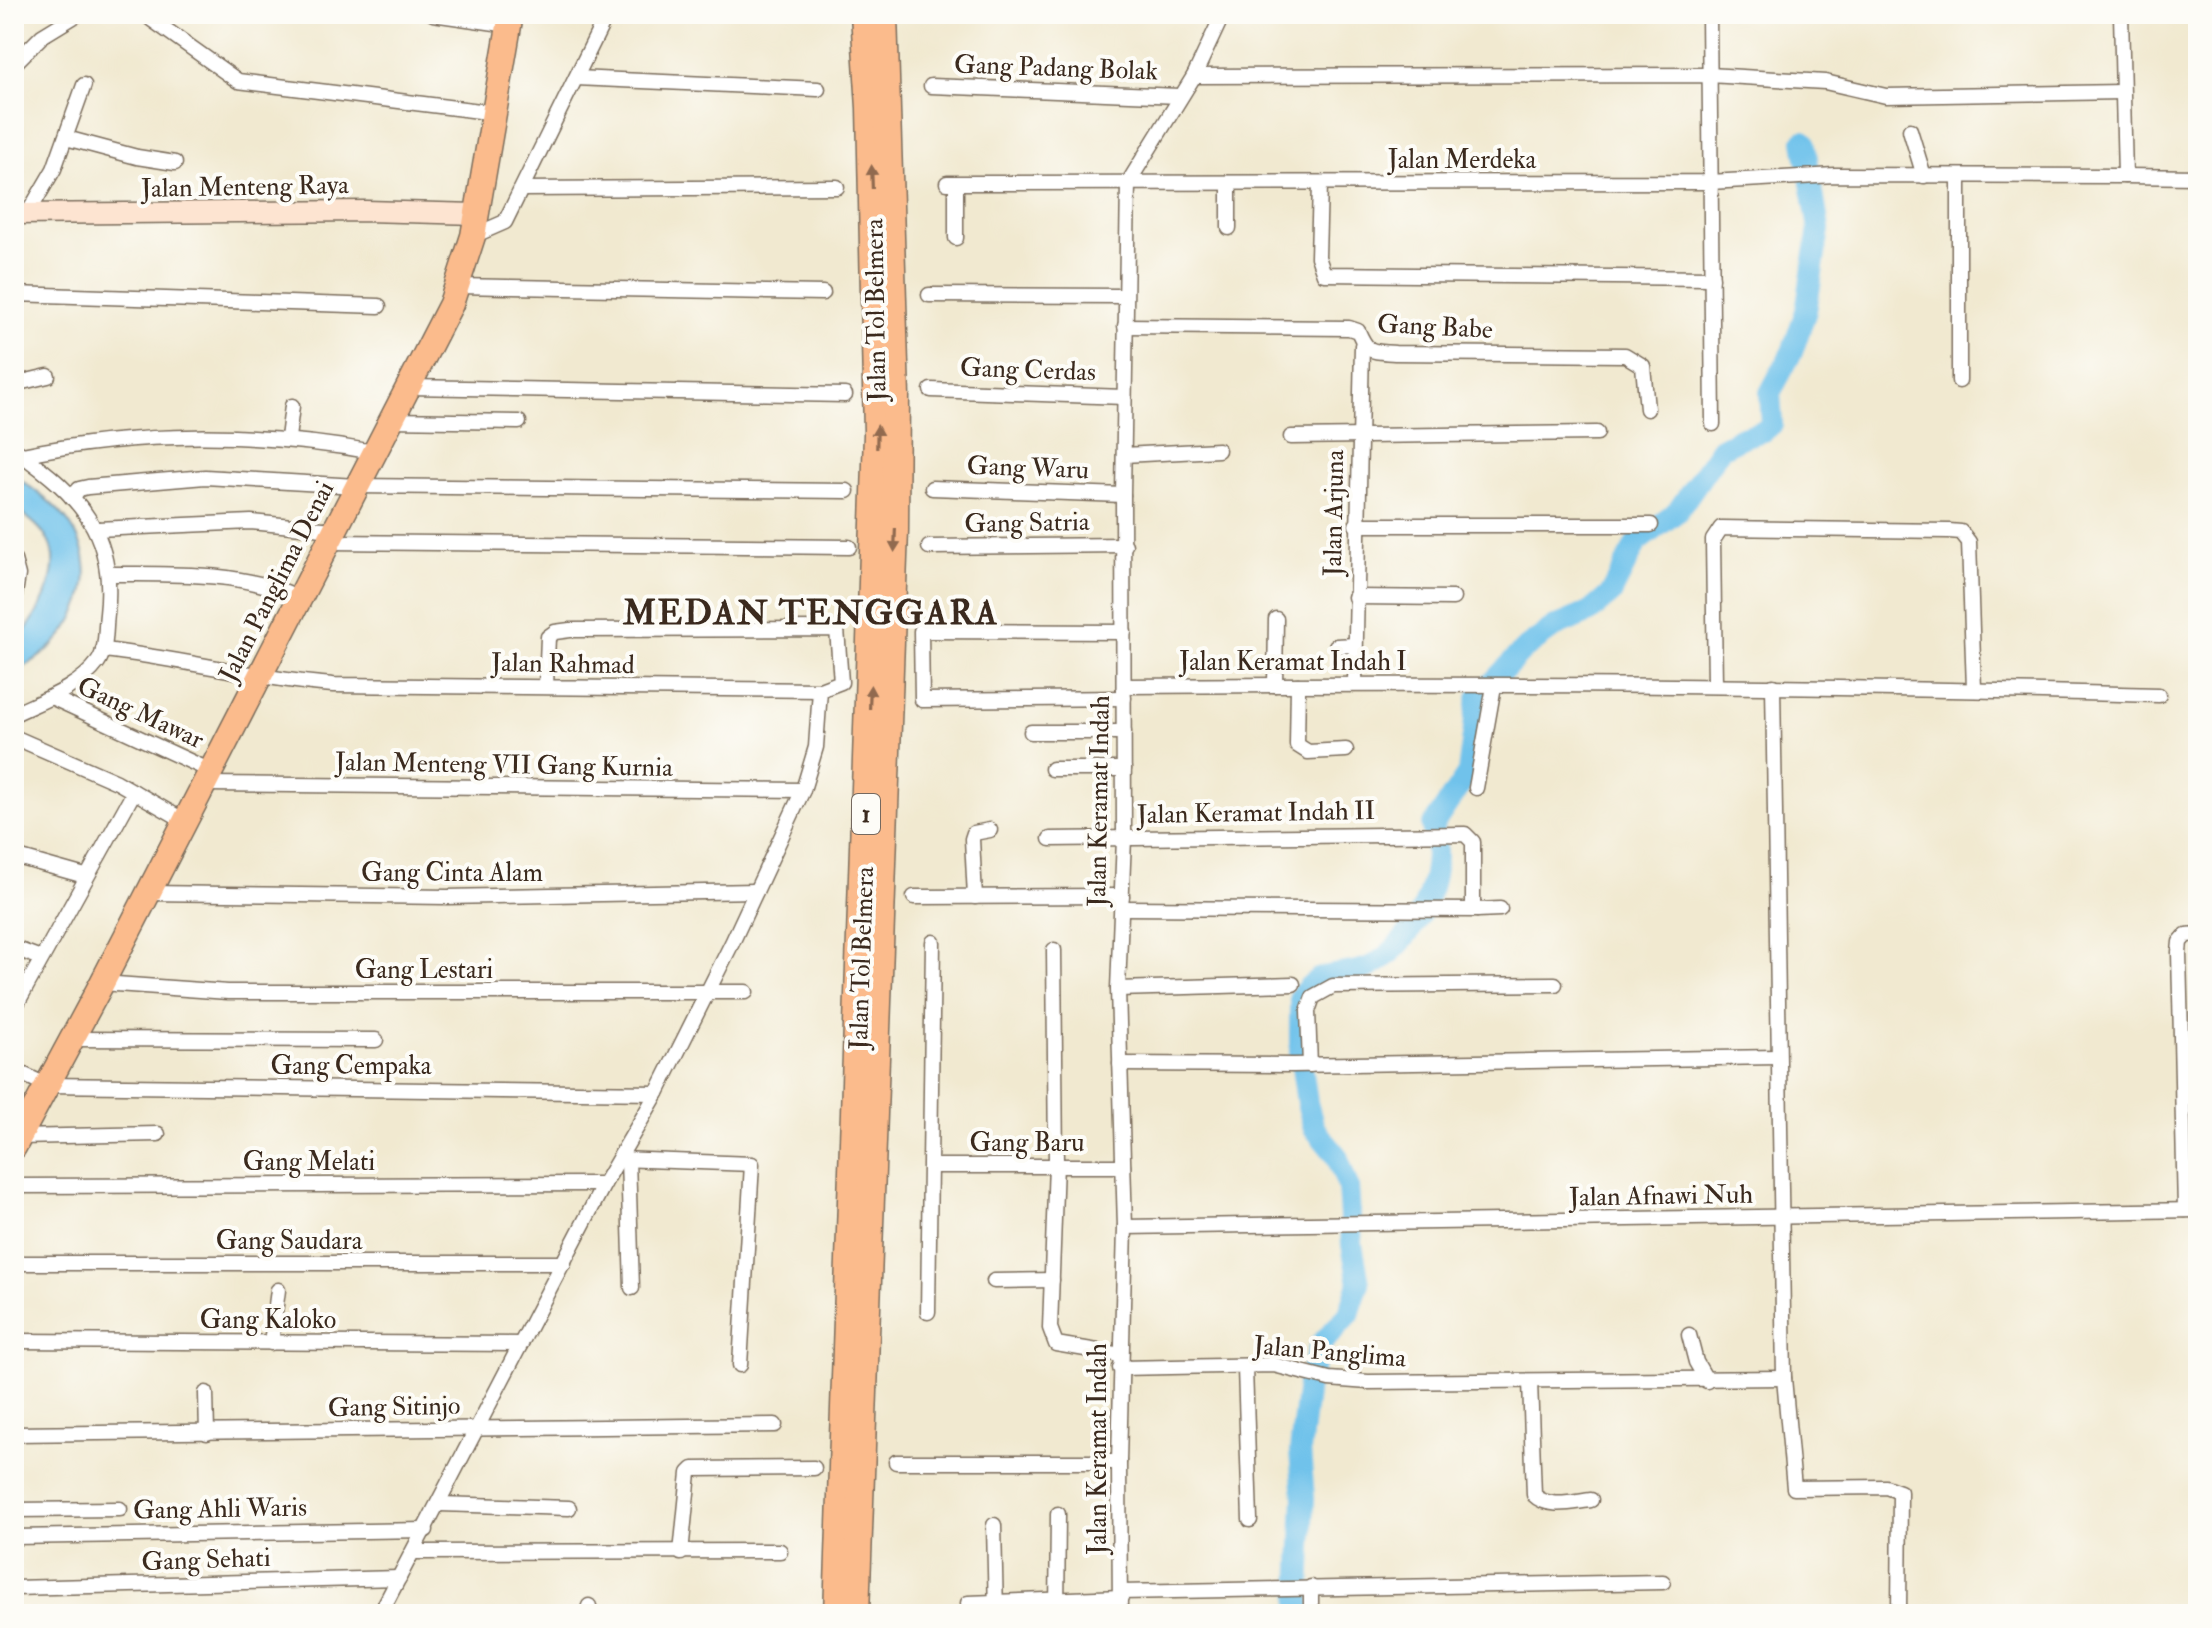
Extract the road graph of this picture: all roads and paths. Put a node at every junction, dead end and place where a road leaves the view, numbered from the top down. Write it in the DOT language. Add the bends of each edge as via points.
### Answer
graph roads {
  1 [pos="78,14"];
  2 [pos="433,14"];
  3 [pos="607,14"];
  4 [pos="864,14"];
  5 [pos="884,14"];
  6 [pos="1223,14"];
  7 [pos="1709,14"];
  8 [pos="2121,14"];
  9 [pos="151,19"];
  10 [pos="510,20"];
  11 [pos="14,64"];
  12 [pos="1709,75"];
  13 [pos="1194,76"];
  14 [pos="576,78"];
  15 [pos="84,85"];
  16 [pos="931,86"];
  17 [pos="818,89"];
  18 [pos="2122,92"];
  19 [pos="1179,96"];
  20 [pos="496,113"];
  21 [pos="1910,130"];
  22 [pos="66,138"];
  23 [pos="175,163"];
  24 [pos="1924,176"];
  25 [pos="2125,176"];
  26 [pos="2198,177"];
  27 [pos="1959,178"];
  28 [pos="1710,182"];
  29 [pos="1128,183"];
  30 [pos="1229,183"];
  31 [pos="1320,184"];
  32 [pos="837,187"];
  33 [pos="522,189"];
  34 [pos="21,214"];
  35 [pos="475,225"];
  36 [pos="1229,228"];
  37 [pos="956,238"];
  38 [pos="1712,278"];
  39 [pos="458,286"];
  40 [pos="823,293"];
  41 [pos="14,294"];
  42 [pos="929,295"];
  43 [pos="1124,296"];
  44 [pos="379,306"];
  45 [pos="1125,326"];
  46 [pos="1362,345"];
  47 [pos="48,376"];
  48 [pos="1959,381"];
  49 [pos="14,384"];
  50 [pos="409,387"];
  51 [pos="931,390"];
  52 [pos="845,395"];
  53 [pos="1124,397"];
  54 [pos="292,406"];
  55 [pos="1647,409"];
  56 [pos="390,420"];
  57 [pos="519,422"];
  58 [pos="1713,424"];
  59 [pos="1597,433"];
  60 [pos="1359,434"];
  61 [pos="1291,437"];
  62 [pos="288,438"];
  63 [pos="1218,450"];
  64 [pos="18,452"];
  65 [pos="374,452"];
  66 [pos="1124,455"];
  67 [pos="356,486"];
  68 [pos="932,488"];
  69 [pos="847,491"];
  70 [pos="1123,495"];
  71 [pos="72,498"];
  72 [pos="1356,525"];
  73 [pos="1651,525"];
  74 [pos="97,529"];
  75 [pos="330,536"];
  76 [pos="1125,545"];
  77 [pos="849,547"];
  78 [pos="929,547"];
  79 [pos="14,560"];
  80 [pos="109,574"];
  81 [pos="298,597"];
  82 [pos="1355,597"];
  83 [pos="1453,598"];
  84 [pos="14,600"];
  85 [pos="1276,619"];
  86 [pos="1124,632"];
  87 [pos="1355,645"];
  88 [pos="1336,646"];
  89 [pos="103,650"];
  90 [pos="257,677"];
  91 [pos="1355,683"];
  92 [pos="1275,685"];
  93 [pos="1298,685"];
  94 [pos="1715,685"];
  95 [pos="546,686"];
  96 [pos="1493,686"];
  97 [pos="1773,686"];
  98 [pos="1974,689"];
  99 [pos="820,690"];
  100 [pos="1124,692"];
  101 [pos="2159,695"];
  102 [pos="51,697"];
  103 [pos="14,714"];
  104 [pos="1031,732"];
  105 [pos="1124,732"];
  106 [pos="14,737"];
  107 [pos="1346,750"];
  108 [pos="1052,769"];
  109 [pos="1124,769"];
  110 [pos="208,777"];
  111 [pos="1476,788"];
  112 [pos="803,790"];
  113 [pos="134,792"];
  114 [pos="185,821"];
  115 [pos="990,830"];
  116 [pos="1124,838"];
  117 [pos="1050,839"];
  118 [pos="14,856"];
  119 [pos="85,876"];
  120 [pos="756,891"];
  121 [pos="148,893"];
  122 [pos="914,897"];
  123 [pos="975,897"];
  124 [pos="1122,902"];
  125 [pos="1500,909"];
  126 [pos="1477,910"];
  127 [pos="2198,934"];
  128 [pos="933,942"];
  129 [pos="14,948"];
  130 [pos="1054,950"];
  131 [pos="41,958"];
  132 [pos="102,983"];
  133 [pos="1293,984"];
  134 [pos="1555,984"];
  135 [pos="1118,989"];
  136 [pos="705,992"];
  137 [pos="746,992"];
  138 [pos="14,1009"];
  139 [pos="72,1039"];
  140 [pos="376,1040"];
  141 [pos="1778,1057"];
  142 [pos="1120,1064"];
  143 [pos="1307,1065"];
  144 [pos="14,1070"];
  145 [pos="46,1085"];
  146 [pos="657,1093"];
  147 [pos="158,1134"];
  148 [pos="17,1142"];
  149 [pos="624,1159"];
  150 [pos="1056,1164"];
  151 [pos="932,1166"];
  152 [pos="1123,1166"];
  153 [pos="604,1184"];
  154 [pos="14,1186"];
  155 [pos="2192,1210"];
  156 [pos="1783,1216"];
  157 [pos="1125,1227"];
  158 [pos="14,1263"];
  159 [pos="564,1263"];
  160 [pos="1052,1280"];
  161 [pos="994,1281"];
  162 [pos="632,1288"];
  163 [pos="278,1290"];
  164 [pos="928,1312"];
  165 [pos="1689,1335"];
  166 [pos="14,1341"];
  167 [pos="271,1343"];
  168 [pos="521,1344"];
  169 [pos="1120,1362"];
  170 [pos="740,1365"];
  171 [pos="1245,1368"];
  172 [pos="1784,1378"];
  173 [pos="1530,1381"];
  174 [pos="1707,1381"];
  175 [pos="206,1393"];
  176 [pos="775,1425"];
  177 [pos="476,1429"];
  178 [pos="207,1433"];
  179 [pos="14,1434"];
  180 [pos="896,1462"];
  181 [pos="1119,1462"];
  182 [pos="814,1468"];
  183 [pos="1591,1500"];
  184 [pos="440,1504"];
  185 [pos="569,1508"];
  186 [pos="120,1509"];
  187 [pos="14,1510"];
  188 [pos="1058,1514"];
  189 [pos="1250,1520"];
  190 [pos="994,1525"];
  191 [pos="426,1530"];
  192 [pos="14,1537"];
  193 [pos="780,1551"];
  194 [pos="415,1552"];
  195 [pos="681,1553"];
  196 [pos="399,1578"];
  197 [pos="1663,1582"];
  198 [pos="1310,1587"];
  199 [pos="14,1588"];
  200 [pos="1120,1595"];
  201 [pos="968,1603"];
  202 [pos="1057,1607"];
  203 [pos="996,1608"];
  204 [pos="380,1614"];
  205 [pos="837,1614"];
  206 [pos="856,1614"];
  207 [pos="1120,1614"];
  208 [pos="1311,1614"];
  209 [pos="1899,1614"];
  1 -- 11 [label="street" via="42,36"];
  2 -- 10 [label="street"];
  3 -- 14 [label="street"];
  205 -- 4 [label="highway, Jalan Tol Belmera / 1, one-way" via="877,434"];
  5 -- 206 [label="highway, Jalan Tol Belmera / 1, one-way" via="896,381 895,530"];
  6 -- 13 [label="street, Jalan Keramat Indah"];
  7 -- 12 [label="street"];
  8 -- 18 [label="street"];
  9 -- 20 [label="street" via="238,81"];
  10 -- 20 [label="main road, Jalan Panglima Denai"];
  12 -- 13 [label="street"];
  12 -- 18 [label="street" via="1825,82 1902,97"];
  12 -- 28 [label="street"];
  13 -- 19 [label="street, Jalan Keramat Indah"];
  14 -- 17 [label="street"];
  14 -- 33 [label="street"];
  15 -- 22 [label="street"];
  16 -- 19 [label="street, Gang Padang Bolak"];
  18 -- 25 [label="street"];
  19 -- 29 [label="street, Jalan Keramat Indah"];
  20 -- 35 [label="main road, Jalan Panglima Denai"];
  21 -- 24 [label="street"];
  22 -- 23 [label="street"];
  22 -- 34 [label="street" via="54,169"];
  24 -- 27 [label="street, Jalan Merdeka"];
  24 -- 28 [label="street, Jalan Merdeka"];
  25 -- 26 [label="street, Jalan Merdeka"];
  25 -- 27 [label="street, Jalan Merdeka"];
  27 -- 48 [label="street"];
  28 -- 31 [label="street, Jalan Merdeka"];
  28 -- 38 [label="street"];
  29 -- 30 [label="street, Jalan Merdeka"];
  29 -- 37 [label="street, Jalan Merdeka" via="952,184"];
  29 -- 43 [label="street, Jalan Keramat Indah"];
  30 -- 31 [label="street, Jalan Merdeka"];
  30 -- 36 [label="street"];
  31 -- 38 [label="street" via="1318,257 1324,274"];
  32 -- 33 [label="street"];
  33 -- 35 [label="street" via="505,222"];
  34 -- 35 [label="street, Jalan Menteng Raya" via="366,211"];
  35 -- 39 [label="main road, Jalan Panglima Denai"];
  38 -- 58 [label="street"];
  39 -- 40 [label="street"];
  39 -- 50 [label="main road, Jalan Panglima Denai"];
  41 -- 44 [label="street"];
  42 -- 43 [label="street"];
  43 -- 45 [label="street, Jalan Keramat Indah"];
  45 -- 46 [label="street, Gang Babe" via="1349,328 1358,331"];
  45 -- 53 [label="street, Jalan Keramat Indah"];
  46 -- 55 [label="street, Gang Babe" via="1395,353 1631,356 1643,366"];
  46 -- 60 [label="street, Jalan Arjuna"];
  47 -- 49 [label="street"];
  50 -- 52 [label="street"];
  50 -- 56 [label="main road, Jalan Panglima Denai"];
  51 -- 53 [label="street, Gang Cerdas"];
  53 -- 66 [label="street, Jalan Keramat Indah"];
  54 -- 62 [label="street"];
  56 -- 57 [label="street"];
  56 -- 65 [label="main road, Jalan Panglima Denai"];
  59 -- 60 [label="street"];
  60 -- 61 [label="street"];
  60 -- 72 [label="street, Jalan Arjuna"];
  62 -- 64 [label="street" via="176,438"];
  62 -- 65 [label="street"];
  63 -- 66 [label="street"];
  64 -- 71 [label="street"];
  65 -- 67 [label="main road, Jalan Panglima Denai"];
  66 -- 70 [label="street, Jalan Keramat Indah"];
  67 -- 69 [label="street"];
  67 -- 71 [label="street" via="169,479 84,488"];
  67 -- 75 [label="main road, Jalan Panglima Denai"];
  68 -- 70 [label="street, Gang Waru"];
  70 -- 76 [label="street, Jalan Keramat Indah"];
  71 -- 74 [label="street"];
  72 -- 73 [label="street"];
  72 -- 82 [label="street, Jalan Arjuna"];
  74 -- 75 [label="street" via="251,522"];
  74 -- 80 [label="street"];
  75 -- 77 [label="street"];
  75 -- 81 [label="main road, Jalan Panglima Denai"];
  76 -- 78 [label="street, Gang Satria"];
  76 -- 86 [label="street, Jalan Keramat Indah"];
  79 -- 84 [label="street"];
  80 -- 81 [label="street" via="267,583"];
  80 -- 89 [label="street"];
  81 -- 90 [label="main road, Jalan Panglima Denai"];
  82 -- 83 [label="street"];
  82 -- 87 [label="street, Jalan Arjuna"];
  85 -- 92 [label="street"];
  86 -- 100 [label="street, Jalan Keramat Indah"];
  86 -- 100 [label="street, Jalan Keramat Indah I" via="924,631 922,700"];
  87 -- 88 [label="street"];
  87 -- 91 [label="street, Jalan Arjuna"];
  89 -- 90 [label="street, Jalan Rahmad" via="218,666"];
  89 -- 102 [label="street" via="90,671"];
  90 -- 95 [label="street, Jalan Rahmad" via="333,685"];
  90 -- 110 [label="main road, Jalan Panglima Denai"];
  91 -- 93 [label="street, Jalan Keramat Indah I"];
  91 -- 96 [label="street, Jalan Keramat Indah I"];
  92 -- 93 [label="street, Jalan Keramat Indah I"];
  92 -- 100 [label="street, Jalan Keramat Indah I"];
  93 -- 107 [label="street" via="1297,745 1308,752"];
  94 -- 96 [label="street, Jalan Keramat Indah I"];
  94 -- 97 [label="street, Jalan Keramat Indah I"];
  94 -- 98 [label="street" via="1713,540 1721,528 1949,531 1961,532 1969,542"];
  95 -- 99 [label="street, Jalan Rahmad"];
  95 -- 99 [label="street" via="548,637 555,632 837,629 841,682"];
  96 -- 111 [label="street"];
  97 -- 98 [label="street, Jalan Keramat Indah I"];
  97 -- 141 [label="street"];
  98 -- 101 [label="street, Jalan Keramat Indah I"];
  99 -- 112 [label="street" via="816,747"];
  100 -- 105 [label="street, Jalan Keramat Indah"];
  102 -- 103 [label="street"];
  102 -- 110 [label="street, Gang Mawar"];
  104 -- 105 [label="street"];
  105 -- 109 [label="street, Jalan Keramat Indah"];
  106 -- 113 [label="street"];
  108 -- 109 [label="street"];
  109 -- 116 [label="street, Jalan Keramat Indah"];
  110 -- 112 [label="street, Jalan Menteng VII Gang Kurnia"];
  110 -- 114 [label="main road, Jalan Panglima Denai"];
  112 -- 120 [label="street"];
  113 -- 114 [label="street"];
  113 -- 119 [label="street"];
  114 -- 121 [label="main road, Jalan Panglima Denai"];
  115 -- 123 [label="street" via="974,833 972,839"];
  116 -- 117 [label="street, Jalan Keramat Indah II"];
  116 -- 124 [label="street, Jalan Keramat Indah"];
  116 -- 126 [label="street, Jalan Keramat Indah II" via="1468,835 1473,840 1472,903"];
  118 -- 119 [label="street"];
  119 -- 131 [label="street"];
  120 -- 121 [label="street, Gang Cinta Alam" via="447,897"];
  120 -- 136 [label="street"];
  121 -- 132 [label="main road, Jalan Panglima Denai"];
  122 -- 123 [label="street"];
  123 -- 124 [label="street"];
  124 -- 126 [label="street"];
  124 -- 135 [label="street, Jalan Keramat Indah"];
  125 -- 126 [label="street"];
  127 -- 155 [label="street" via="2186,935 2179,952"];
  128 -- 151 [label="street"];
  129 -- 131 [label="street"];
  130 -- 150 [label="street"];
  131 -- 138 [label="street"];
  132 -- 136 [label="street, Gang Lestari" via="228,992"];
  132 -- 139 [label="main road, Jalan Panglima Denai"];
  133 -- 135 [label="street"];
  134 -- 143 [label="street" via="1333,986 1313,997 1308,1011"];
  135 -- 142 [label="street, Jalan Keramat Indah"];
  136 -- 137 [label="street, Gang Lestari"];
  136 -- 146 [label="street"];
  139 -- 140 [label="street"];
  139 -- 145 [label="main road, Jalan Panglima Denai"];
  141 -- 143 [label="street"];
  141 -- 156 [label="street"];
  142 -- 143 [label="street"];
  142 -- 152 [label="street, Jalan Keramat Indah"];
  144 -- 145 [label="street"];
  145 -- 146 [label="street, Gang Cempaka"];
  145 -- 148 [label="main road, Jalan Panglima Denai"];
  146 -- 149 [label="street"];
  147 -- 148 [label="street"];
  149 -- 153 [label="street"];
  149 -- 162 [label="street"];
  149 -- 170 [label="street" via="753,1166"];
  150 -- 151 [label="street, Gang Baru"];
  150 -- 152 [label="street, Gang Baru"];
  150 -- 160 [label="street"];
  151 -- 164 [label="street"];
  152 -- 157 [label="street, Jalan Keramat Indah"];
  153 -- 154 [label="street, Gang Melati"];
  153 -- 159 [label="street"];
  155 -- 156 [label="street, Jalan Afnawi Nuh"];
  156 -- 157 [label="street, Jalan Afnawi Nuh"];
  156 -- 172 [label="street"];
  157 -- 169 [label="street, Jalan Keramat Indah"];
  158 -- 159 [label="street, Gang Saudara"];
  159 -- 168 [label="street"];
  160 -- 161 [label="street"];
  160 -- 169 [label="street, Jalan Panglima" via="1050,1328 1056,1344"];
  163 -- 167 [label="street"];
  165 -- 174 [label="street"];
  166 -- 167 [label="street, Gang Kaloko"];
  167 -- 168 [label="street, Gang Kaloko"];
  168 -- 177 [label="street"];
  169 -- 171 [label="street, Jalan Panglima"];
  169 -- 181 [label="street, Jalan Keramat Indah"];
  171 -- 173 [label="street, Jalan Panglima" via="1274,1365 1368,1382"];
  171 -- 189 [label="street"];
  172 -- 174 [label="street, Jalan Panglima"];
  172 -- 209 [label="street" via="1794,1488 1886,1487 1900,1492"];
  173 -- 174 [label="street, Jalan Panglima"];
  173 -- 183 [label="street" via="1534,1495 1555,1503"];
  175 -- 178 [label="street"];
  176 -- 177 [label="street, Gang Sitinjo"];
  177 -- 178 [label="street, Gang Sitinjo"];
  177 -- 184 [label="street"];
  178 -- 179 [label="street, Gang Sitinjo"];
  180 -- 181 [label="street"];
  181 -- 200 [label="street, Jalan Keramat Indah"];
  182 -- 195 [label="street" via="693,1469"];
  184 -- 185 [label="street"];
  184 -- 191 [label="street"];
  186 -- 187 [label="street"];
  188 -- 202 [label="street"];
  190 -- 203 [label="street"];
  191 -- 192 [label="street, Gang Ahli Waris"];
  191 -- 194 [label="street"];
  193 -- 195 [label="street"];
  194 -- 195 [label="street"];
  194 -- 196 [label="street"];
  196 -- 199 [label="street, Gang Sehati"];
  196 -- 204 [label="street"];
  197 -- 198 [label="street"];
  198 -- 200 [label="street"];
  198 -- 208 [label="street"];
  200 -- 202 [label="street"];
  200 -- 207 [label="street, Jalan Keramat Indah"];
  201 -- 203 [label="street"];
  202 -- 203 [label="street"];
}
